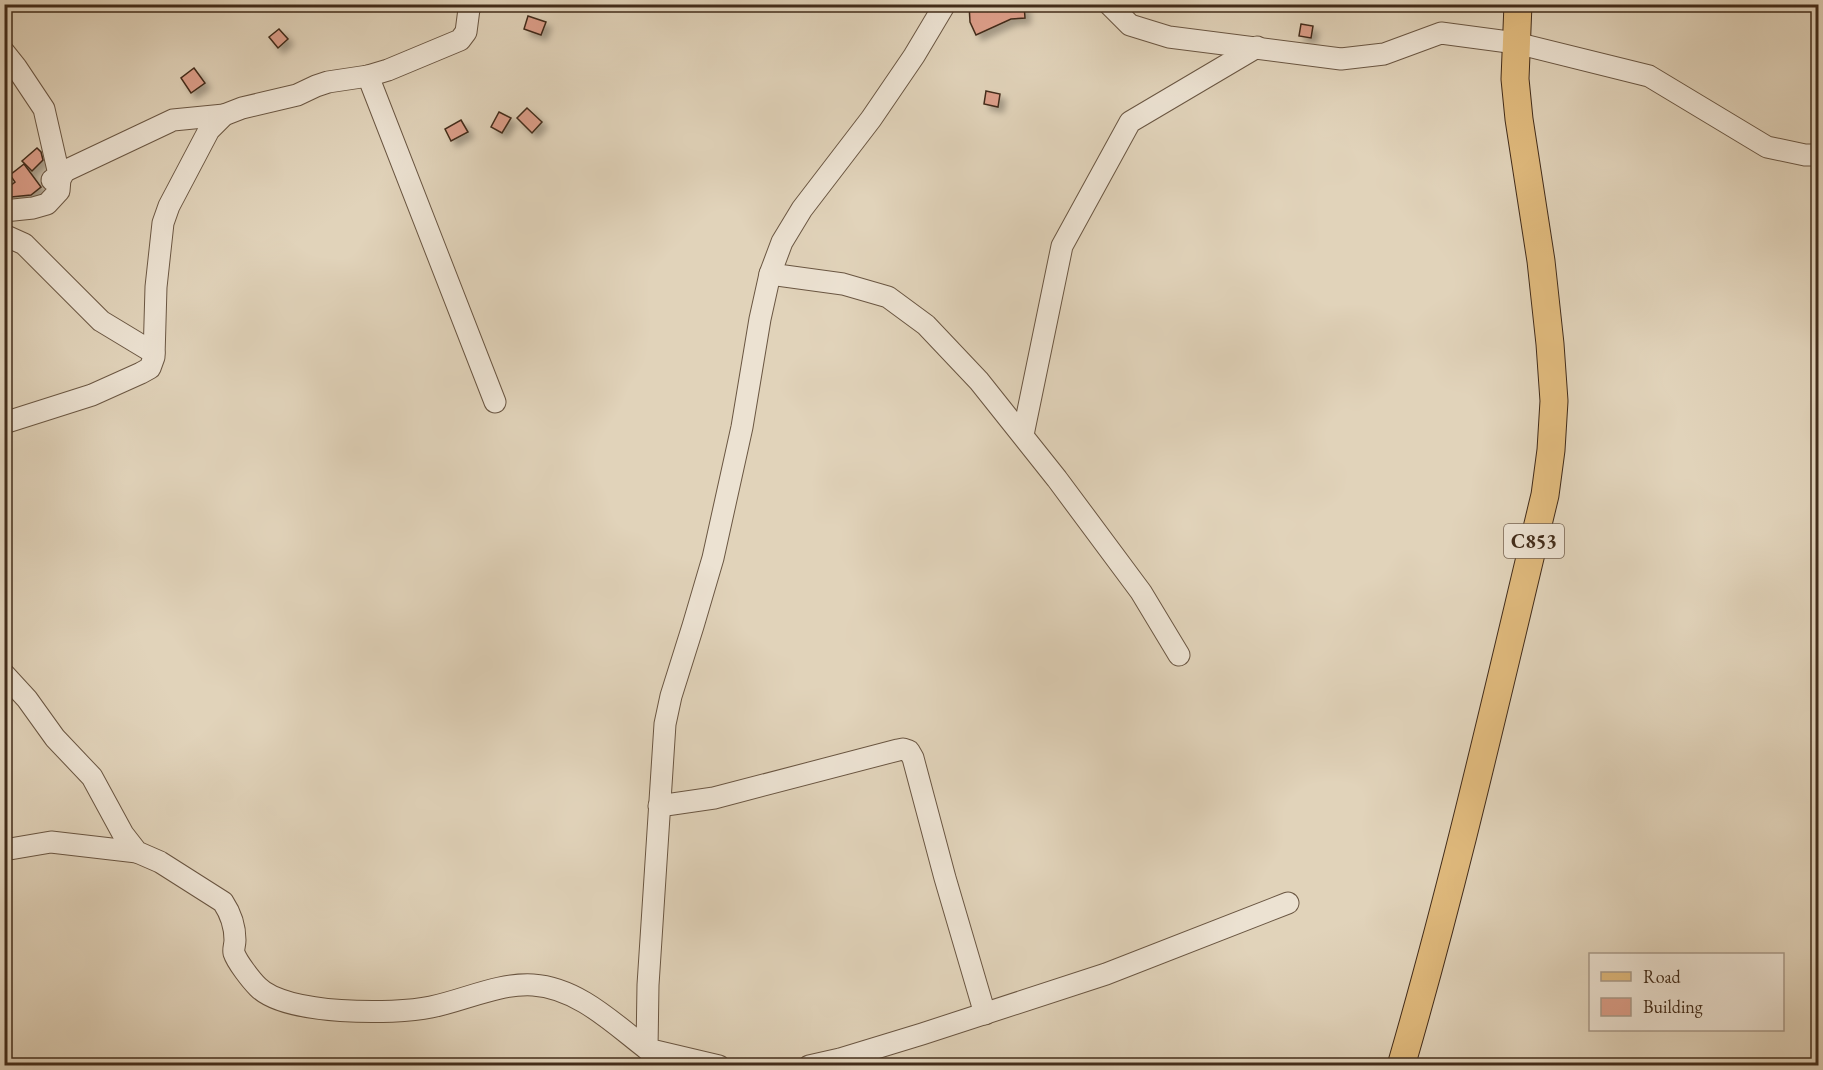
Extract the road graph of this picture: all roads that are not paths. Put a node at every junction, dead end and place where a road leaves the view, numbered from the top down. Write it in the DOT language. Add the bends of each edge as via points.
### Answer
graph roads {
  1 [pos="472,4"];
  2 [pos="945,4"];
  3 [pos="1108,4"];
  4 [pos="1518,4"];
  5 [pos="1515,43"];
  6 [pos="1257,47"];
  7 [pos="4,52"];
  8 [pos="368,76"];
  9 [pos="224,115"];
  10 [pos="1818,155"];
  11 [pos="53,181"];
  12 [pos="4,211"];
  13 [pos="4,235"];
  14 [pos="770,274"];
  15 [pos="154,353"];
  16 [pos="495,402"];
  17 [pos="4,423"];
  18 [pos="1023,435"];
  19 [pos="1179,655"];
  20 [pos="4,674"];
  21 [pos="659,806"];
  22 [pos="4,850"];
  23 [pos="137,852"];
  24 [pos="1288,903"];
  25 [pos="985,1014"];
  26 [pos="647,1049"];
  27 [pos="719,1065"];
  28 [pos="809,1065"];
  29 [pos="1401,1065"];
  1 -- 8 [label="street" via="466,32 460,40"];
  2 -- 14 [label="street" via="871,119 802,209 782,242"];
  3 -- 6 [label="street" via="1130,25 1169,37"];
  4 -- 5 [label="main road, C853"];
  5 -- 6 [label="street" via="1441,33 1384,54 1341,59"];
  5 -- 10 [label="street" via="1649,76 1767,147"];
  5 -- 29 [label="main road, C853" via="1519,119 1550,344 1554,401 1551,450 1545,495 1472,803"];
  6 -- 18 [label="street" via="1130,122 1062,246"];
  7 -- 11 [label="street" via="44,109"];
  8 -- 9 [label="street" via="328,82 297,95"];
  8 -- 16 [label="street"];
  9 -- 11 [label="street" via="173,120 65,171"];
  9 -- 15 [label="street" via="209,130 163,223"];
  11 -- 12 [label="street" via="59,191 47,204"];
  13 -- 15 [label="street" via="24,244 101,321"];
  14 -- 18 [label="street" via="843,284 888,297 926,325"];
  14 -- 21 [label="street" via="713,558 664,724"];
  15 -- 17 [label="street" via="150,368 141,373"];
  18 -- 19 [label="street" via="1141,592"];
  20 -- 23 [label="street" via="92,777"];
  21 -- 25 [label="street" via="714,798 898,750 909,751"];
  21 -- 26 [label="street"];
  22 -- 23 [label="street" via="51,842"];
  23 -- 26 [label="street" via="223,902 234,923 235,956 239,963 259,988 286,1002 320,1009 395,1011 430,1008 509,986 535,985 566,993 593,1007"];
  24 -- 25 [label="street" via="1106,974"];
  25 -- 28 [label="street"];
  26 -- 27 [label="street"];
}
